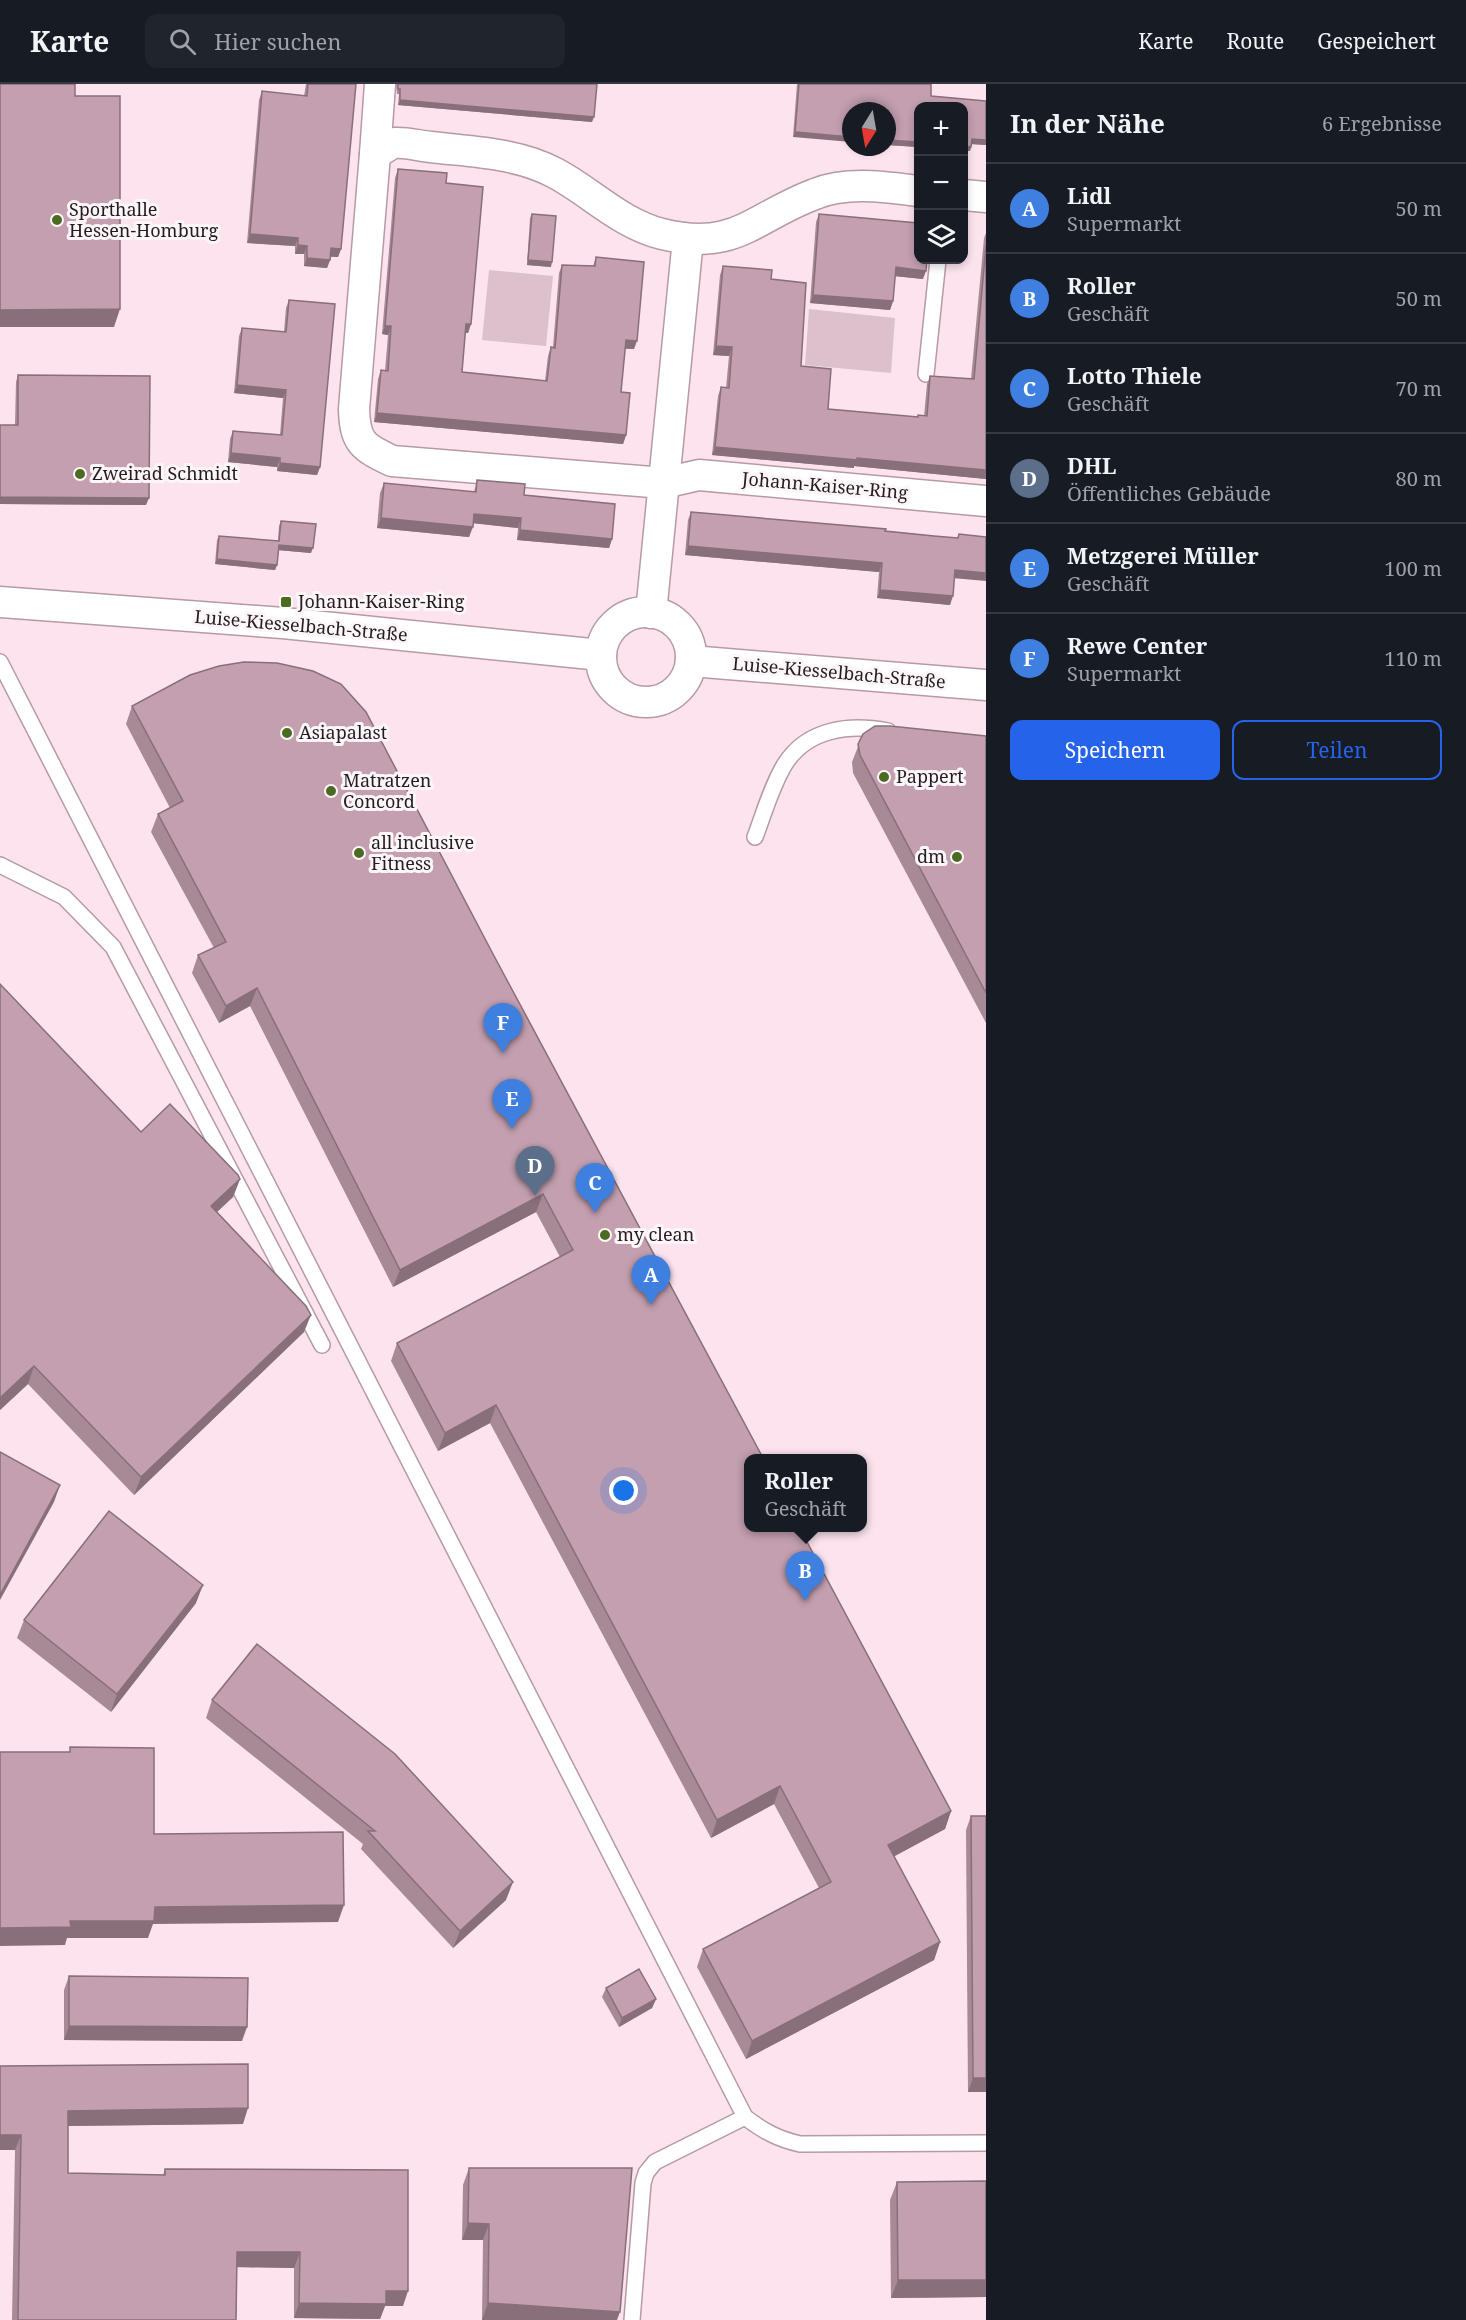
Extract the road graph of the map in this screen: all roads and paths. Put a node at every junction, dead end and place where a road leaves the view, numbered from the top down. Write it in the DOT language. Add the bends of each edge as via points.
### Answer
graph roads {
  1 [pos="380,84"];
  2 [pos="375,154"];
  3 [pos="914,190"];
  4 [pos="968,195"];
  5 [pos="986,197"];
  6 [pos="688,239"];
  7 [pos="938,264"];
  8 [pos="926,374"];
  9 [pos="664,483"];
  10 [pos="986,501"];
  11 [pos="0,602"];
  12 [pos="651,613"];
  13 [pos="601,655"];
  14 [pos="691,661"];
  15 [pos="0,662"];
  16 [pos="986,685"];
  17 [pos="903,735"];
  18 [pos="755,837"];
  19 [pos="0,865"];
  20 [pos="322,1345"];
  21 [pos="745,2117"];
  22 [pos="986,2143"];
  23 [pos="632,2320"];
  1 -- 2 [label="street, Johann-Kaiser-Ring"];
  2 -- 6 [label="street" via="394,143 522,160 555,173 633,223 660,234"];
  2 -- 9 [label="street, Johann-Kaiser-Ring" via="354,409 359,440 392,461"];
  3 -- 6 [label="street" via="876,186 834,189 815,194 731,236"];
  4 -- 5 [label="street"];
  6 -- 9 [label="street"];
  7 -- 8 [label="lane"];
  9 -- 10 [label="street, Johann-Kaiser-Ring" via="699,475"];
  9 -- 12 [label="street"];
  11 -- 13 [label="street, Luise-Kiesselbach-Straße" via="283,623"];
  12 -- 13 [label="street" via="623,618 612,628"];
  12 -- 14 [label="street" via="668,618 681,628 689,644"];
  13 -- 14 [label="street" via="608,681 628,698 642,702 656,701 675,692 688,674"];
  14 -- 16 [label="street, Luise-Kiesselbach-Straße"];
  15 -- 21 [label="lane"];
  17 -- 18 [label="lane" via="841,728 820,734 798,748 784,765"];
  19 -- 20 [label="lane" via="64,897 113,947"];
  21 -- 22 [label="lane" via="764,2132 800,2144"];
  21 -- 23 [label="lane" via="655,2162 646,2173"];
}
